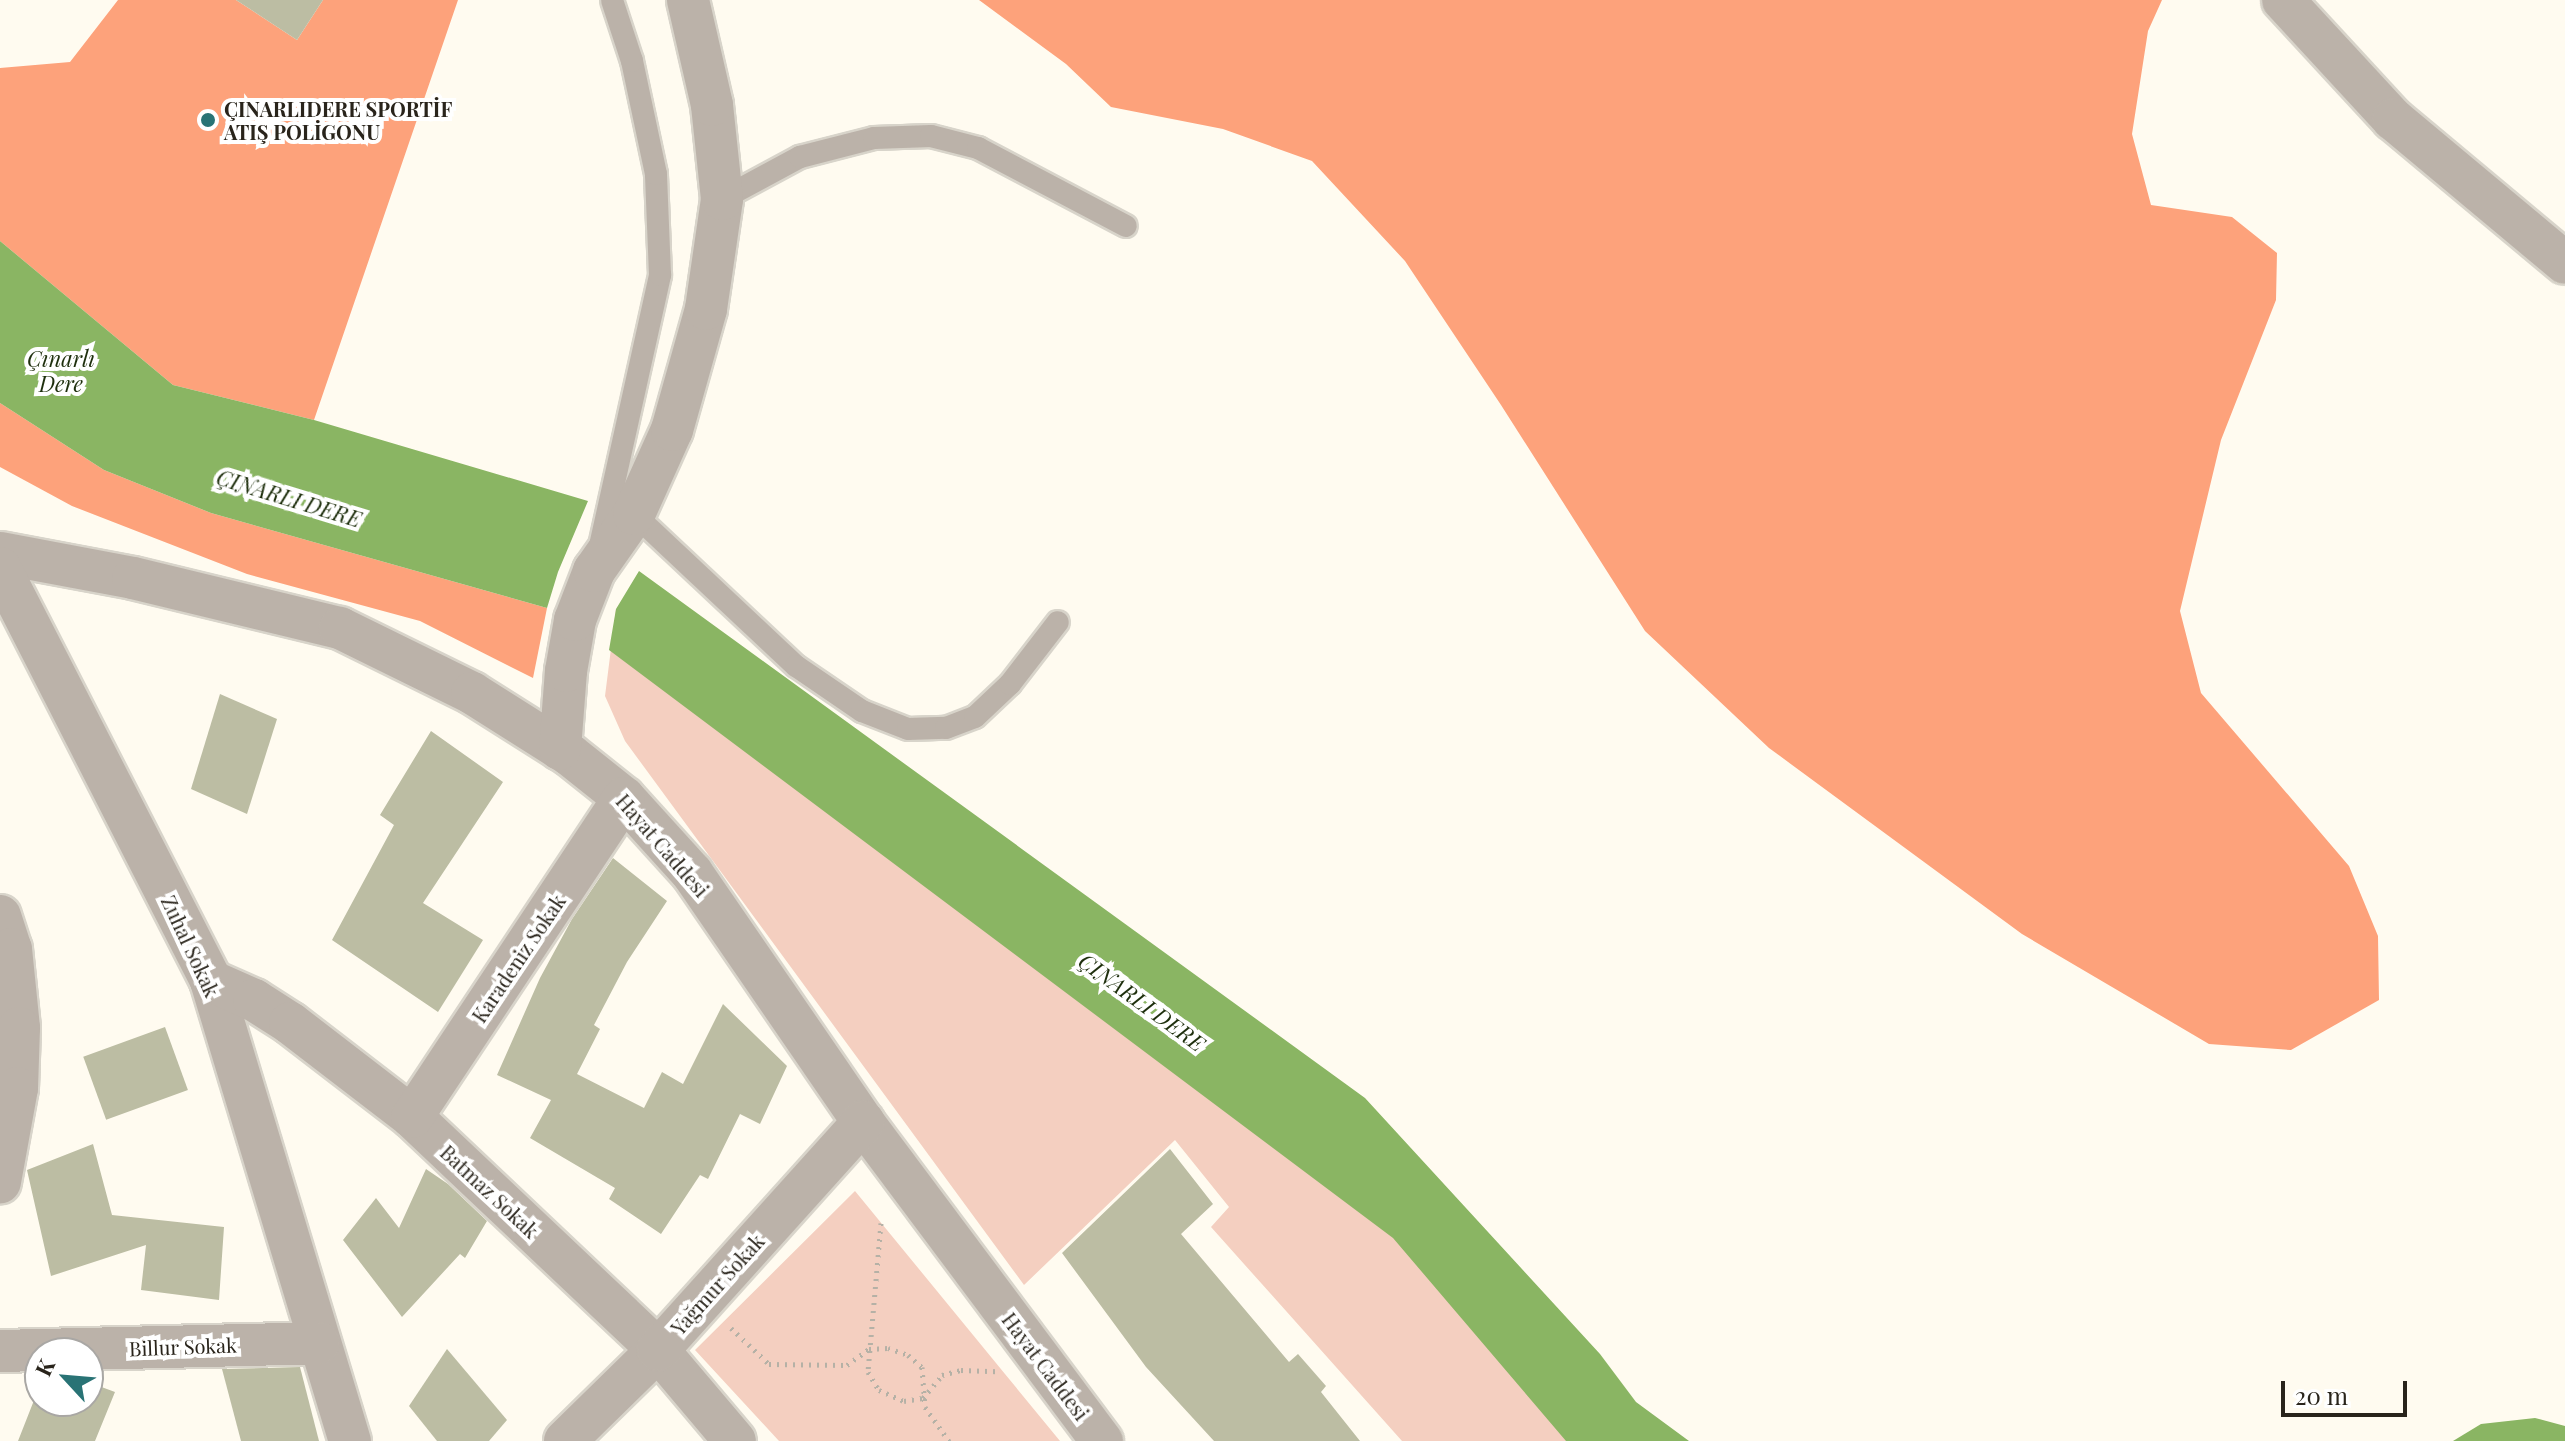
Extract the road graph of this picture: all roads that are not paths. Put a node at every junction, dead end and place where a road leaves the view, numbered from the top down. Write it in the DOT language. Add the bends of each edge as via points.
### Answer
graph roads {
  1 [pos="612,0"];
  2 [pos="688,0"];
  3 [pos="2283,0"];
  4 [pos="722,199"];
  5 [pos="1126,226"];
  6 [pos="2565,263"];
  7 [pos="634,514"];
  8 [pos="0,553"];
  9 [pos="0,568"];
  10 [pos="594,571"];
  11 [pos="1058,622"];
  12 [pos="560,749"];
  13 [pos="624,798"];
  14 [pos="0,916"];
  15 [pos="211,981"];
  16 [pos="412,1117"];
  17 [pos="863,1122"];
  18 [pos="0,1182"];
  19 [pos="319,1343"];
  20 [pos="658,1350"];
  21 [pos="0,1351"];
  22 [pos="350,1441"];
  23 [pos="565,1441"];
  24 [pos="735,1441"];
  25 [pos="1102,1441"];
  1 -- 10 [label="lane" via="632,61 656,174 660,275"];
  2 -- 4 [label="street" via="712,105"];
  3 -- 6 [label="street" via="2393,119"];
  4 -- 5 [label="lane" via="800,157 874,138 931,136 978,148"];
  4 -- 7 [label="street" via="702,324 672,430"];
  7 -- 10 [label="street"];
  7 -- 11 [label="lane" via="796,666 862,711 908,729 946,728 975,717 1010,684"];
  8 -- 12 [label="street, Hayat Caddesi" via="133,578 340,628 472,693"];
  9 -- 15 [label="street, Zuhal Sokak"];
  10 -- 12 [label="street" via="575,620"];
  12 -- 13 [label="street, Hayat Caddesi"];
  13 -- 16 [label="street, Karadeniz Sokak"];
  13 -- 17 [label="street, Hayat Caddesi" via="692,873"];
  14 -- 18 [label="street" via="11,949 19,1028 17,1088"];
  15 -- 16 [label="street, Batmaz Sokak" via="290,1023"];
  15 -- 19 [label="street, Zuhal Sokak"];
  16 -- 20 [label="street, Batmaz Sokak"];
  17 -- 20 [label="street, Yağmur Sokak"];
  17 -- 25 [label="street, Hayat Caddesi"];
  19 -- 21 [label="street, Billur Sokak"];
  19 -- 22 [label="street, Zuhal Sokak"];
  20 -- 23 [label="street, Yağmur Sokak"];
  20 -- 24 [label="street, Batmaz Sokak"];
}
